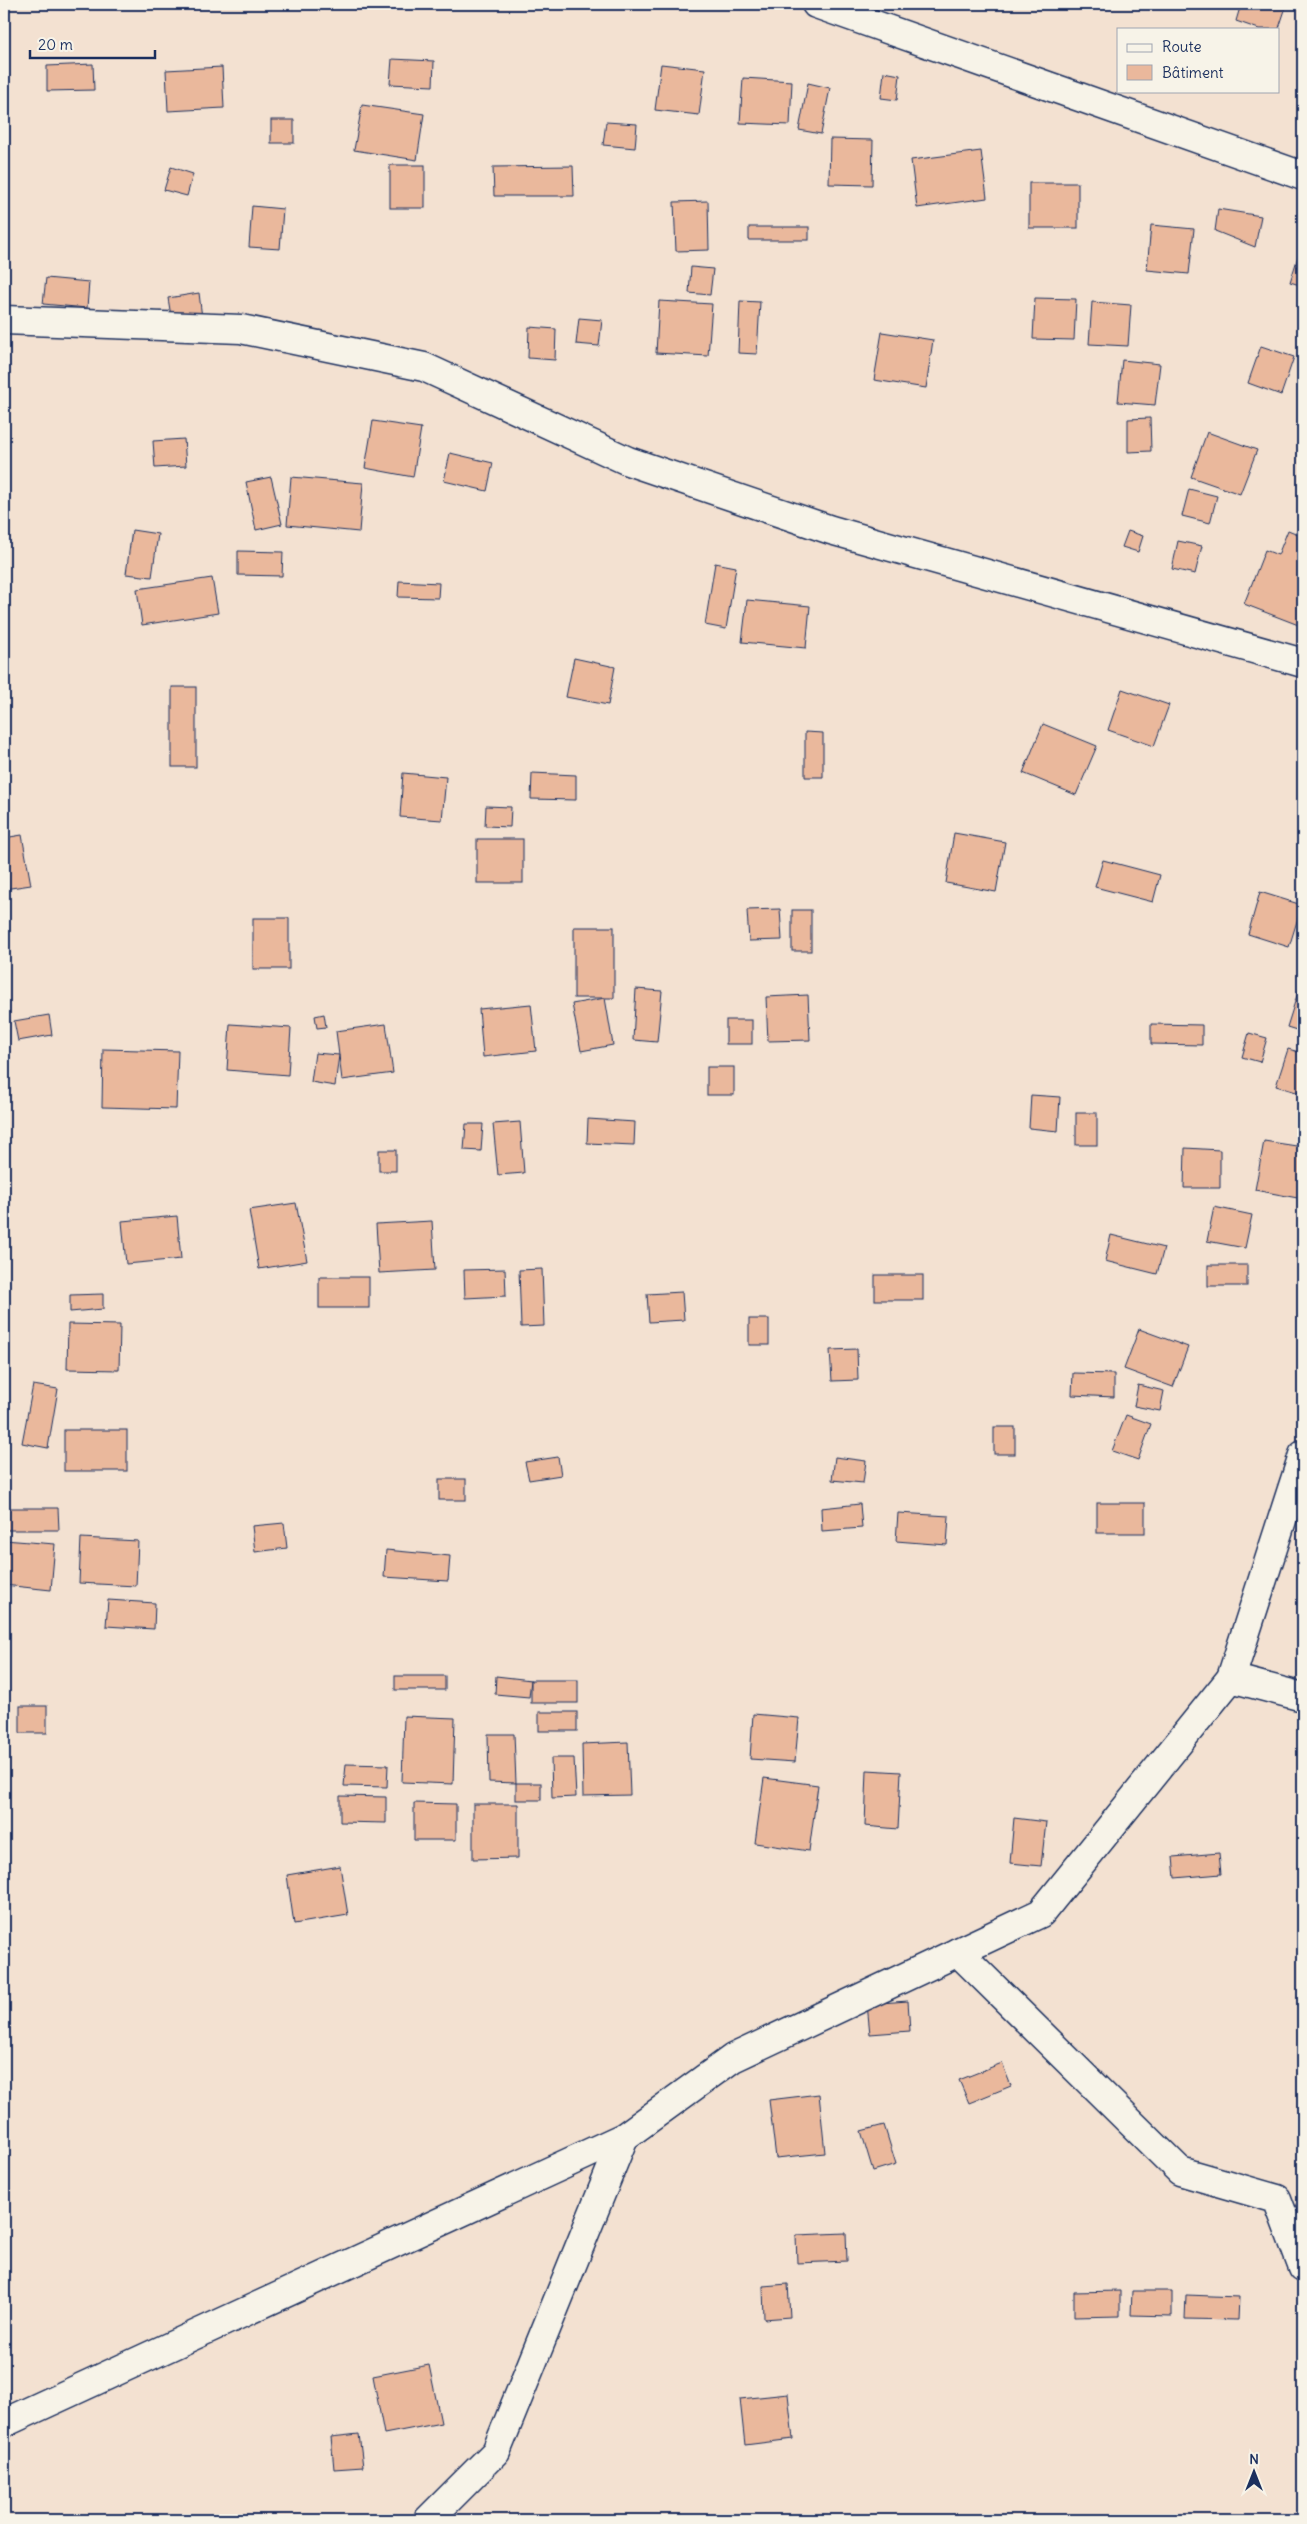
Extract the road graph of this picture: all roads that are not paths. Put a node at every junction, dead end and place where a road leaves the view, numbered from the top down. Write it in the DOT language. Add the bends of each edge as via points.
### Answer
graph roads {
  1 [pos="816,4"];
  2 [pos="1303,176"];
  3 [pos="4,320"];
  4 [pos="1303,663"];
  5 [pos="1303,1455"];
  6 [pos="1231,1678"];
  7 [pos="1303,1697"];
  8 [pos="958,1952"];
  9 [pos="624,2137"];
  10 [pos="1303,2268"];
  11 [pos="4,2423"];
  12 [pos="428,2520"];
  1 -- 2 [label="street"];
  3 -- 4 [label="street" via="241,329 424,367 628,461 831,530"];
  5 -- 6 [label="street"];
  6 -- 7 [label="street"];
  6 -- 8 [label="street" via="1041,1912"];
  8 -- 9 [label="street" via="733,2058"];
  8 -- 10 [label="street" via="1180,2171 1277,2199"];
  9 -- 11 [label="street"];
  9 -- 12 [label="street" via="496,2452"];
}
